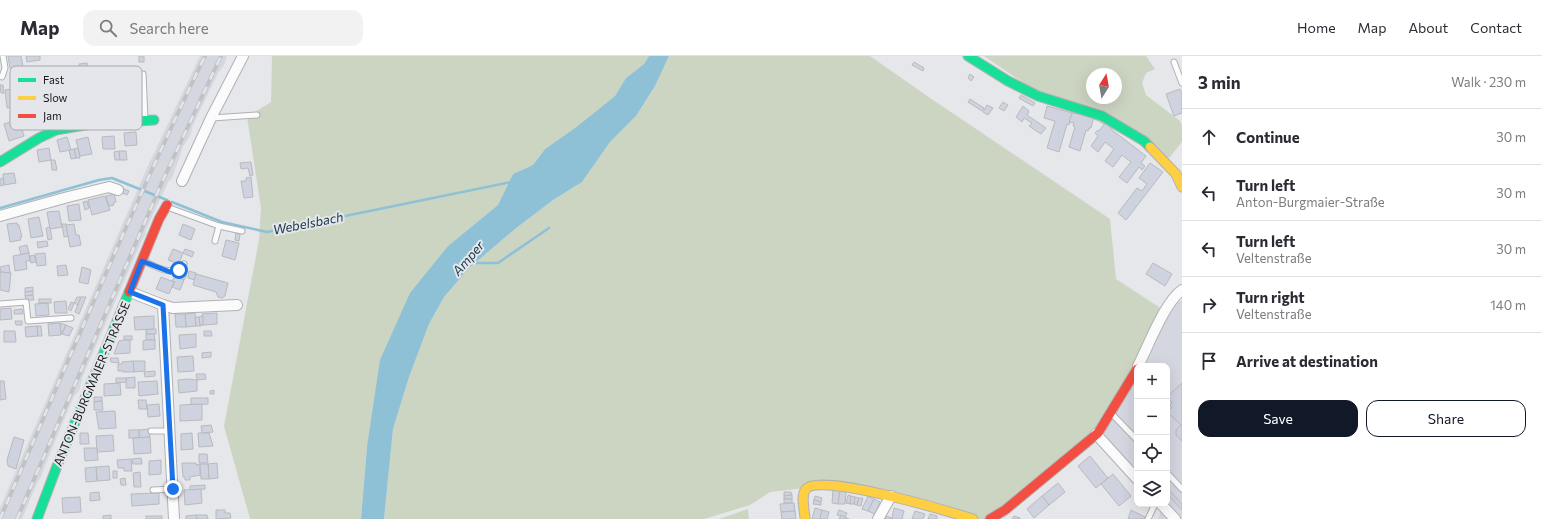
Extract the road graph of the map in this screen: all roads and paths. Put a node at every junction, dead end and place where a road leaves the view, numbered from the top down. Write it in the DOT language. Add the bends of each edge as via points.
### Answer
graph roads {
  1 [pos="3,56"];
  2 [pos="243,56"];
  3 [pos="968,56"];
  4 [pos="1174,62"];
  5 [pos="143,74"];
  6 [pos="2,77"];
  7 [pos="1182,83"];
  8 [pos="257,115"];
  9 [pos="211,118"];
  10 [pos="142,120"];
  11 [pos="149,120"];
  12 [pos="56,130"];
  13 [pos="0,162"];
  14 [pos="182,181"];
  15 [pos="1182,186"];
  16 [pos="118,190"];
  17 [pos="166,206"];
  18 [pos="0,216"];
  19 [pos="219,226"];
  20 [pos="242,232"];
  21 [pos="214,241"];
  22 [pos="142,261"];
  23 [pos="184,264"];
  24 [pos="1182,290"];
  25 [pos="130,292"];
  26 [pos="0,304"];
  27 [pos="163,305"];
  28 [pos="237,305"];
  29 [pos="71,318"];
  30 [pos="1139,363"];
  31 [pos="1134,374"];
  32 [pos="1111,412"];
  33 [pos="151,431"];
  34 [pos="170,431"];
  35 [pos="1096,434"];
  36 [pos="1134,437"];
  37 [pos="1134,476"];
  38 [pos="1170,476"];
  39 [pos="173,489"];
  40 [pos="1182,489"];
  41 [pos="153,490"];
  42 [pos="892,496"];
  43 [pos="1154,507"];
  44 [pos="1164,507"];
  45 [pos="37,519"];
  46 [pos="174,519"];
  47 [pos="805,519"];
  48 [pos="878,519"];
  49 [pos="973,519"];
  50 [pos="990,519"];
  51 [pos="1148,519"];
  52 [pos="1175,519"];
  1 -- 6 [label="lane" via="5,68"];
  2 -- 9 [label="street"];
  3 -- 15 [label="street" via="1038,96 1102,116 1144,141 1176,174"];
  4 -- 7 [label="lane"];
  5 -- 11 [label="lane"];
  8 -- 9 [label="lane"];
  9 -- 14 [label="street"];
  10 -- 11 [label="street"];
  12 -- 13 [label="street"];
  16 -- 18 [label="street" via="109,187"];
  17 -- 19 [label="lane"];
  17 -- 22 [label="street, ANTON-BURGMAIER-STRASSE"];
  19 -- 20 [label="lane"];
  19 -- 21 [label="lane"];
  22 -- 23 [label="lane" via="170,272 179,270"];
  22 -- 25 [label="street, ANTON-BURGMAIER-STRASSE"];
  24 -- 30 [label="street" via="1176,294 1165,311"];
  25 -- 27 [label="street"];
  25 -- 45 [label="street, ANTON-BURGMAIER-STRASSE"];
  26 -- 29 [label="lane" via="26,302 28,321"];
  27 -- 28 [label="street" via="173,308"];
  27 -- 34 [label="street"];
  31 -- 32 [label="street"];
  32 -- 35 [label="street"];
  32 -- 36 [label="lane"];
  33 -- 34 [label="lane"];
  34 -- 39 [label="street"];
  35 -- 37 [label="street"];
  35 -- 50 [label="street" via="1005,510"];
  38 -- 40 [label="lane"];
  39 -- 41 [label="lane"];
  39 -- 46 [label="street"];
  42 -- 47 [label="street" via="827,484 810,484 804,492"];
  42 -- 48 [label="street"];
  42 -- 49 [label="street"];
  43 -- 51 [label="lane"];
  44 -- 52 [label="street"];
}
